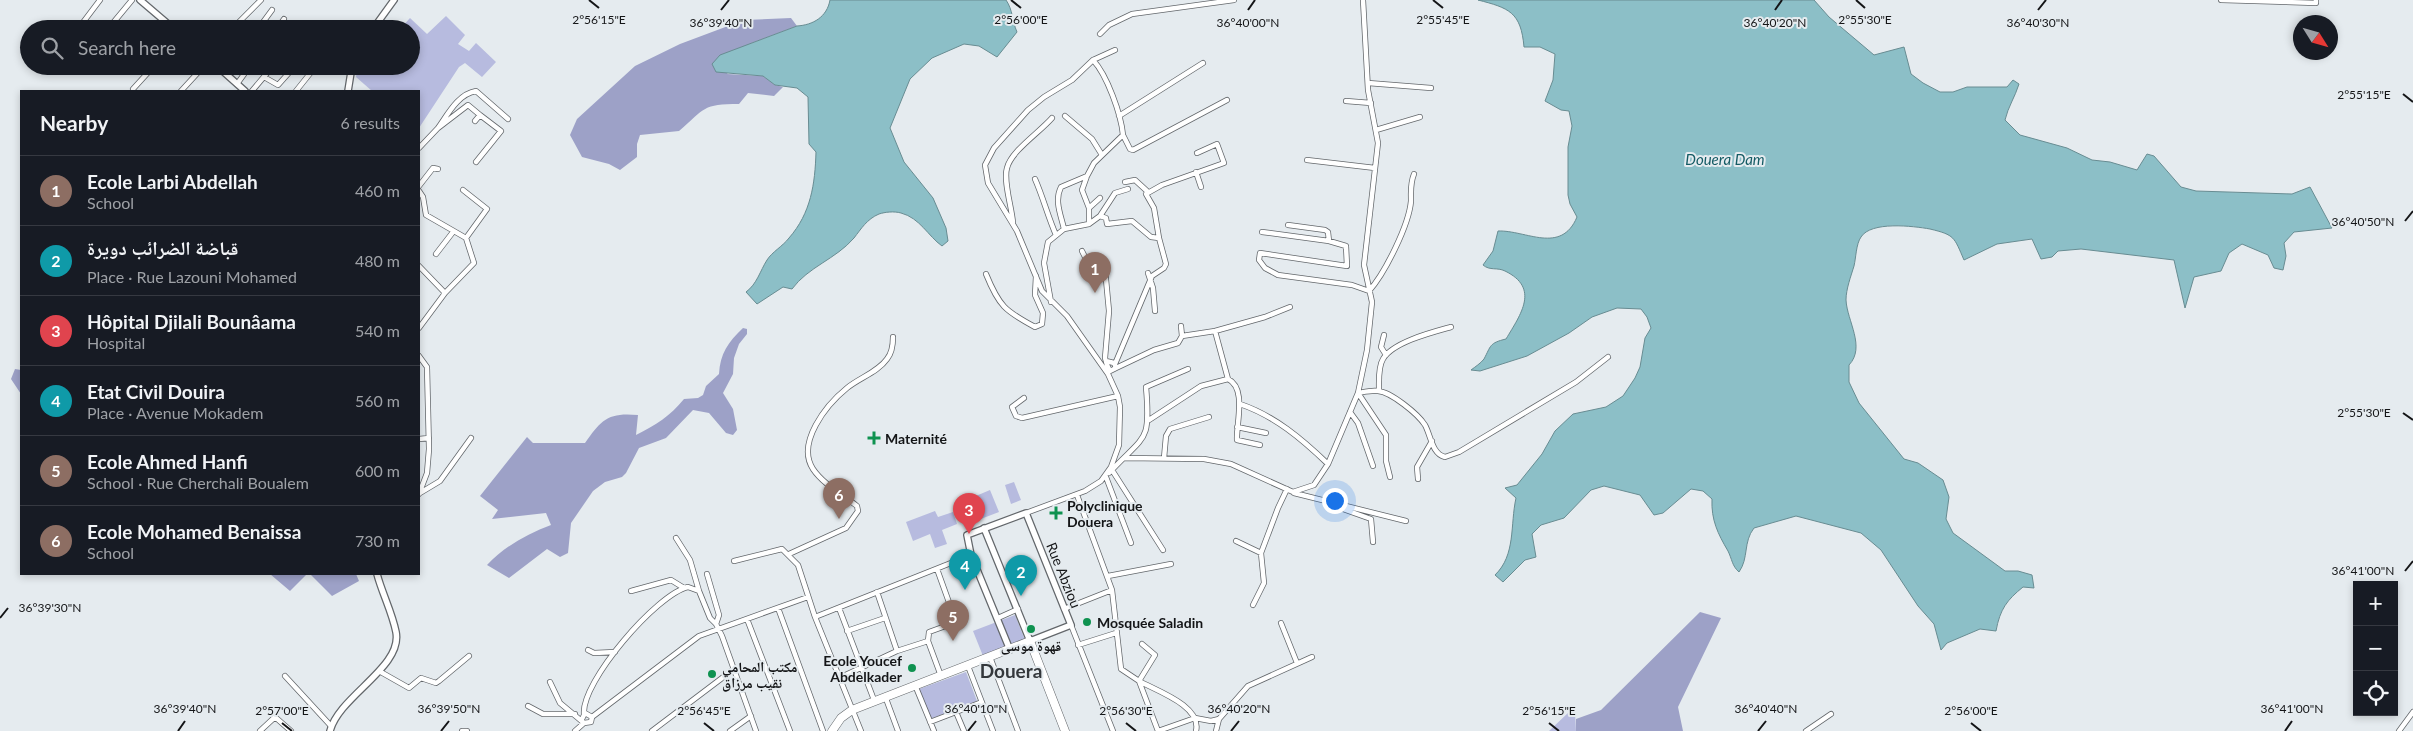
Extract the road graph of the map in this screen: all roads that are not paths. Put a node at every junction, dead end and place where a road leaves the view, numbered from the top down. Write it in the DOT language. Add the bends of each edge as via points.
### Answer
graph roads {
  1 [pos="100,0"];
  2 [pos="132,0"];
  3 [pos="140,0"];
  4 [pos="261,0"];
  5 [pos="394,0"];
  6 [pos="1234,0"];
  7 [pos="1364,0"];
  8 [pos="2221,0"];
  9 [pos="2316,0"];
  10 [pos="272,10"];
  11 [pos="85,20"];
  12 [pos="115,20"];
  13 [pos="163,20"];
  14 [pos="241,20"];
  15 [pos="265,20"];
  16 [pos="380,20"];
  17 [pos="1100,34"];
  18 [pos="1115,50"];
  19 [pos="1093,60"];
  20 [pos="1203,63"];
  21 [pos="146,75"];
  22 [pos="196,75"];
  23 [pos="227,75"];
  24 [pos="244,75"];
  25 [pos="287,75"];
  26 [pos="309,75"];
  27 [pos="351,75"];
  28 [pos="264,77"];
  29 [pos="1368,83"];
  30 [pos="237,84"];
  31 [pos="1431,88"];
  32 [pos="133,89"];
  33 [pos="184,90"];
  34 [pos="244,90"];
  35 [pos="253,90"];
  36 [pos="297,90"];
  37 [pos="348,90"];
  38 [pos="1228,100"];
  39 [pos="1346,102"];
  40 [pos="1371,103"];
  41 [pos="480,115"];
  42 [pos="1065,116"];
  43 [pos="1119,116"];
  44 [pos="1420,117"];
  45 [pos="1052,118"];
  46 [pos="508,119"];
  47 [pos="475,121"];
  48 [pos="438,128"];
  49 [pos="1376,130"];
  50 [pos="1123,135"];
  51 [pos="420,147"];
  52 [pos="1197,153"];
  53 [pos="1102,154"];
  54 [pos="1307,160"];
  55 [pos="476,162"];
  56 [pos="1376,168"];
  57 [pos="438,169"];
  58 [pos="1196,172"];
  59 [pos="1414,174"];
  60 [pos="1086,176"];
  61 [pos="1035,179"];
  62 [pos="1124,182"];
  63 [pos="420,185"];
  64 [pos="1201,187"];
  65 [pos="1128,188"];
  66 [pos="463,190"];
  67 [pos="1147,191"];
  68 [pos="420,192"];
  69 [pos="1100,198"];
  70 [pos="1089,208"];
  71 [pos="1100,216"];
  72 [pos="1014,224"];
  73 [pos="1089,224"];
  74 [pos="1288,225"];
  75 [pos="1064,229"];
  76 [pos="453,232"];
  77 [pos="1262,232"];
  78 [pos="1056,235"];
  79 [pos="466,238"];
  80 [pos="1159,238"];
  81 [pos="1329,241"];
  82 [pos="1082,251"];
  83 [pos="436,254"];
  84 [pos="420,267"];
  85 [pos="1148,273"];
  86 [pos="986,274"];
  87 [pos="1037,274"];
  88 [pos="1150,281"];
  89 [pos="1370,291"];
  90 [pos="445,293"];
  91 [pos="1051,302"];
  92 [pos="1290,307"];
  93 [pos="1155,311"];
  94 [pos="1181,326"];
  95 [pos="420,327"];
  96 [pos="1452,327"];
  97 [pos="1214,331"];
  98 [pos="1384,334"];
  99 [pos="1181,335"];
  100 [pos="893,338"];
  101 [pos="1386,355"];
  102 [pos="420,357"];
  103 [pos="1608,357"];
  104 [pos="1109,366"];
  105 [pos="1188,369"];
  106 [pos="1228,379"];
  107 [pos="1379,390"];
  108 [pos="1358,393"];
  109 [pos="1118,396"];
  110 [pos="1024,398"];
  111 [pos="1240,404"];
  112 [pos="1350,412"];
  113 [pos="1209,417"];
  114 [pos="1149,420"];
  115 [pos="1238,427"];
  116 [pos="1266,433"];
  117 [pos="429,438"];
  118 [pos="471,438"];
  119 [pos="420,439"];
  120 [pos="1432,441"];
  121 [pos="1260,445"];
  122 [pos="1124,458"];
  123 [pos="1164,458"];
  124 [pos="1328,464"];
  125 [pos="1373,466"];
  126 [pos="1112,470"];
  127 [pos="1106,477"];
  128 [pos="1390,477"];
  129 [pos="1418,479"];
  130 [pos="1101,481"];
  131 [pos="1287,489"];
  132 [pos="420,490"];
  133 [pos="420,492"];
  134 [pos="1293,492"];
  135 [pos="1077,495"];
  136 [pos="1336,505"];
  137 [pos="1026,512"];
  138 [pos="1406,521"];
  139 [pos="984,528"];
  140 [pos="676,538"];
  141 [pos="1236,541"];
  142 [pos="1373,542"];
  143 [pos="1131,543"];
  144 [pos="1163,550"];
  145 [pos="1261,553"];
  146 [pos="789,554"];
  147 [pos="972,555"];
  148 [pos="734,561"];
  149 [pos="1171,564"];
  150 [pos="937,569"];
  151 [pos="707,574"];
  152 [pos="377,575"];
  153 [pos="1108,576"];
  154 [pos="684,588"];
  155 [pos="1112,590"];
  156 [pos="631,591"];
  157 [pos="699,591"];
  158 [pos="877,592"];
  159 [pos="808,597"];
  160 [pos="1253,606"];
  161 [pos="778,608"];
  162 [pos="839,608"];
  163 [pos="1018,609"];
  164 [pos="1064,609"];
  165 [pos="815,617"];
  166 [pos="886,618"];
  167 [pos="998,618"];
  168 [pos="747,619"];
  169 [pos="1281,623"];
  170 [pos="1071,625"];
  171 [pos="717,626"];
  172 [pos="848,631"];
  173 [pos="1116,633"];
  174 [pos="928,641"];
  175 [pos="1030,641"];
  176 [pos="1142,644"];
  177 [pos="1078,645"];
  178 [pos="588,650"];
  179 [pos="1010,650"];
  180 [pos="615,652"];
  181 [pos="898,652"];
  182 [pos="469,656"];
  183 [pos="990,657"];
  184 [pos="1312,657"];
  185 [pos="1297,663"];
  186 [pos="968,666"];
  187 [pos="862,668"];
  188 [pos="734,669"];
  189 [pos="379,671"];
  190 [pos="285,676"];
  191 [pos="941,676"];
  192 [pos="839,678"];
  193 [pos="1140,680"];
  194 [pos="550,682"];
  195 [pos="915,685"];
  196 [pos="884,696"];
  197 [pos="874,700"];
  198 [pos="982,702"];
  199 [pos="528,706"];
  200 [pos="852,710"];
  201 [pos="956,712"];
  202 [pos="2413,712"];
  203 [pos="575,714"];
  204 [pos="1831,714"];
  205 [pos="750,716"];
  206 [pos="1195,718"];
  207 [pos="583,719"];
  208 [pos="1219,719"];
  209 [pos="592,720"];
  210 [pos="930,722"];
  211 [pos="330,729"];
  212 [pos="260,731"];
  213 [pos="291,731"];
  214 [pos="462,731"];
  215 [pos="467,731"];
  216 [pos="575,731"];
  217 [pos="590,731"];
  218 [pos="652,731"];
  219 [pos="730,731"];
  220 [pos="756,731"];
  221 [pos="790,731"];
  222 [pos="823,731"];
  223 [pos="832,731"];
  224 [pos="861,731"];
  225 [pos="898,731"];
  226 [pos="934,731"];
  227 [pos="964,731"];
  228 [pos="993,731"];
  229 [pos="1018,731"];
  230 [pos="1065,731"];
  231 [pos="1113,731"];
  232 [pos="1158,731"];
  233 [pos="1196,731"];
  234 [pos="1216,731"];
  235 [pos="1806,731"];
  236 [pos="2399,731"];
  1 -- 11 [label="street"];
  2 -- 12 [label="street"];
  3 -- 13 [label="street"];
  4 -- 14 [label="street"];
  5 -- 16 [label="street"];
  6 -- 17 [label="street" via="1132,14 1109,25"];
  7 -- 29 [label="street"];
  8 -- 9 [label="street" via="2316,3"];
  10 -- 15 [label="street"];
  18 -- 19 [label="street"];
  19 -- 43 [label="street"];
  19 -- 72 [label="street" via="1072,80 1028,110 989,155 985,165 988,183"];
  20 -- 43 [label="street"];
  21 -- 32 [label="street"];
  22 -- 33 [label="street"];
  23 -- 30 [label="street"];
  24 -- 30 [label="street"];
  25 -- 28 [label="street" via="278,85"];
  26 -- 36 [label="street"];
  27 -- 37 [label="street"];
  28 -- 35 [label="street"];
  29 -- 31 [label="street"];
  29 -- 40 [label="street"];
  30 -- 34 [label="street"];
  38 -- 50 [label="street" via="1133,150"];
  39 -- 40 [label="street"];
  40 -- 49 [label="street"];
  41 -- 47 [label="street"];
  41 -- 48 [label="street" via="468,105"];
  41 -- 55 [label="street" via="501,131"];
  42 -- 53 [label="street" via="1092,139"];
  43 -- 50 [label="street"];
  44 -- 49 [label="street"];
  45 -- 72 [label="street" via="1007,167"];
  46 -- 48 [label="street" via="476,91 458,101"];
  48 -- 51 [label="street"];
  49 -- 56 [label="street"];
  50 -- 53 [label="street"];
  52 -- 58 [label="street" via="1217,144 1224,163"];
  53 -- 60 [label="street"];
  54 -- 56 [label="street"];
  56 -- 89 [label="street" via="1364,264"];
  57 -- 63 [label="street" via="433,168"];
  58 -- 64 [label="street"];
  58 -- 67 [label="street"];
  59 -- 89 [label="street" via="1409,188 1411,202 1401,233 1380,278"];
  60 -- 70 [label="street" via="1082,190"];
  60 -- 75 [label="street" via="1061,186 1059,190 1057,199"];
  61 -- 78 [label="street"];
  62 -- 67 [label="street" via="1135,180"];
  65 -- 71 [label="street" via="1115,193"];
  66 -- 79 [label="street" via="487,209"];
  67 -- 80 [label="street" via="1154,208"];
  68 -- 76 [label="street" via="426,215"];
  69 -- 70 [label="street"];
  70 -- 73 [label="street"];
  71 -- 73 [label="street"];
  71 -- 80 [label="street" via="1106,218 1107,224 1132,221 1151,237"];
  72 -- 87 [label="street"];
  73 -- 75 [label="street"];
  74 -- 81 [label="street" via="1325,230"];
  75 -- 78 [label="street"];
  76 -- 79 [label="street"];
  76 -- 83 [label="street"];
  77 -- 81 [label="street"];
  78 -- 91 [label="street" via="1048,242 1044,263"];
  79 -- 90 [label="street" via="474,262"];
  80 -- 88 [label="street" via="1166,264"];
  81 -- 89 [label="street" via="1346,246 1347,266 1263,252 1259,260 1265,268 1278,275"];
  82 -- 104 [label="street" via="1090,267 1102,266 1105,269"];
  84 -- 90 [label="street"];
  85 -- 88 [label="street"];
  86 -- 87 [label="street" via="1002,307 1035,327 1042,324 1043,318 1034,295"];
  87 -- 91 [label="street" via="1042,291"];
  88 -- 93 [label="street"];
  88 -- 104 [label="street"];
  89 -- 108 [label="street" via="1369,334"];
  90 -- 95 [label="street"];
  91 -- 104 [label="street"];
  92 -- 97 [label="street"];
  94 -- 99 [label="street"];
  96 -- 101 [label="street" via="1409,340"];
  97 -- 99 [label="street"];
  97 -- 106 [label="street"];
  98 -- 101 [label="street" via="1381,346"];
  99 -- 104 [label="street" via="1178,343"];
  100 -- 146 [label="street" via="887,359 838,397 810,437 807,448 808,459 818,475 857,506 858,511 846,528"];
  101 -- 107 [label="street" via="1381,366"];
  102 -- 117 [label="street" via="427,367"];
  103 -- 120 [label="street" via="1576,382 1459,452 1440,456"];
  104 -- 109 [label="street"];
  105 -- 114 [label="street" via="1146,387"];
  106 -- 111 [label="street" via="1234,383"];
  106 -- 114 [label="street" via="1201,386"];
  107 -- 108 [label="street"];
  107 -- 120 [label="street" via="1414,413"];
  108 -- 112 [label="street"];
  108 -- 128 [label="street" via="1386,434"];
  109 -- 110 [label="street" via="1022,418 1016,416 1012,407"];
  109 -- 130 [label="street" via="1121,414 1119,445 1111,467"];
  111 -- 115 [label="street"];
  111 -- 124 [label="street" via="1272,418"];
  112 -- 124 [label="street"];
  112 -- 125 [label="street" via="1358,423"];
  113 -- 123 [label="street" via="1170,428"];
  114 -- 122 [label="street" via="1146,435"];
  115 -- 116 [label="street"];
  115 -- 121 [label="street" via="1239,442"];
  117 -- 119 [label="street"];
  117 -- 132 [label="street" via="427,473"];
  118 -- 133 [label="street" via="440,481"];
  120 -- 129 [label="street" via="1417,467"];
  122 -- 123 [label="street"];
  122 -- 126 [label="street"];
  123 -- 131 [label="street" via="1204,459 1230,464"];
  124 -- 134 [label="street" via="1314,485"];
  126 -- 127 [label="street"];
  126 -- 144 [label="street"];
  127 -- 130 [label="street"];
  127 -- 143 [label="street"];
  130 -- 135 [label="street"];
  131 -- 134 [label="street"];
  131 -- 145 [label="street"];
  134 -- 136 [label="street"];
  135 -- 137 [label="street"];
  135 -- 153 [label="street"];
  136 -- 138 [label="street"];
  136 -- 142 [label="street" via="1370,519"];
  137 -- 139 [label="street"];
  137 -- 164 [label="street, Rue Abziou"];
  139 -- 147 [label="street" via="967,535"];
  139 -- 163 [label="street"];
  140 -- 157 [label="street" via="690,560"];
  141 -- 145 [label="street"];
  145 -- 160 [label="street" via="1264,583"];
  146 -- 148 [label="street" via="782,549"];
  146 -- 159 [label="street" via="798,565"];
  147 -- 150 [label="street"];
  147 -- 167 [label="street"];
  149 -- 153 [label="street"];
  150 -- 158 [label="street"];
  150 -- 174 [label="street" via="955,619 951,624 929,632"];
  151 -- 171 [label="street" via="719,615"];
  152 -- 189 [label="street" via="396,638 394,650"];
  153 -- 155 [label="street"];
  154 -- 156 [label="street" via="671,580"];
  154 -- 157 [label="street"];
  154 -- 180 [label="street" via="639,622"];
  155 -- 164 [label="street"];
  155 -- 173 [label="street"];
  157 -- 171 [label="street" via="710,618"];
  158 -- 162 [label="street"];
  158 -- 166 [label="street"];
  159 -- 161 [label="street"];
  159 -- 165 [label="street"];
  161 -- 168 [label="street"];
  161 -- 222 [label="street"];
  162 -- 165 [label="street"];
  162 -- 172 [label="street"];
  163 -- 167 [label="street"];
  163 -- 175 [label="street"];
  164 -- 170 [label="street, Rue Abziou"];
  165 -- 192 [label="street"];
  166 -- 172 [label="street"];
  166 -- 181 [label="street"];
  167 -- 179 [label="street"];
  168 -- 171 [label="street"];
  168 -- 221 [label="street"];
  169 -- 185 [label="street"];
  170 -- 175 [label="street"];
  170 -- 177 [label="street, Rue Abziou"];
  171 -- 188 [label="street"];
  171 -- 209 [label="street" via="699,636"];
  172 -- 187 [label="street"];
  173 -- 177 [label="street"];
  173 -- 193 [label="street" via="1121,669"];
  174 -- 181 [label="street"];
  174 -- 191 [label="street"];
  175 -- 179 [label="main road"];
  175 -- 230 [label="main road"];
  176 -- 193 [label="street" via="1155,655"];
  177 -- 231 [label="street, Rue Abziou"];
  178 -- 180 [label="street" via="594,653"];
  179 -- 183 [label="main road"];
  180 -- 207 [label="street" via="589,690"];
  181 -- 187 [label="street"];
  182 -- 189 [label="street" via="440,681 436,683 421,678 409,688"];
  183 -- 186 [label="main road"];
  183 -- 229 [label="street"];
  184 -- 185 [label="street"];
  185 -- 208 [label="street" via="1248,686"];
  186 -- 191 [label="main road"];
  186 -- 198 [label="street"];
  187 -- 192 [label="street"];
  187 -- 197 [label="street"];
  188 -- 205 [label="street"];
  188 -- 218 [label="street"];
  189 -- 211 [label="street" via="348,699"];
  190 -- 211 [label="street"];
  191 -- 195 [label="main road"];
  192 -- 200 [label="street"];
  193 -- 206 [label="street" via="1184,704"];
  193 -- 232 [label="street"];
  194 -- 203 [label="street" via="560,703"];
  195 -- 196 [label="main road"];
  195 -- 210 [label="street"];
  196 -- 197 [label="main road"];
  196 -- 225 [label="street"];
  197 -- 200 [label="main road"];
  198 -- 201 [label="street"];
  198 -- 228 [label="street"];
  199 -- 203 [label="street" via="543,714"];
  200 -- 223 [label="main road"];
  200 -- 224 [label="street"];
  201 -- 210 [label="street"];
  201 -- 227 [label="street"];
  202 -- 236 [label="street"];
  203 -- 207 [label="street"];
  204 -- 235 [label="street"];
  205 -- 219 [label="street"];
  205 -- 220 [label="street"];
  206 -- 208 [label="street"];
  206 -- 232 [label="street"];
  206 -- 233 [label="street"];
  207 -- 209 [label="street"];
  207 -- 209 [label="street" via="589,713"];
  207 -- 216 [label="street"];
  208 -- 234 [label="street"];
  209 -- 217 [label="street"];
  210 -- 226 [label="street"];
  212 -- 213 [label="street" via="275,717"];
  214 -- 215 [label="street"];
}
